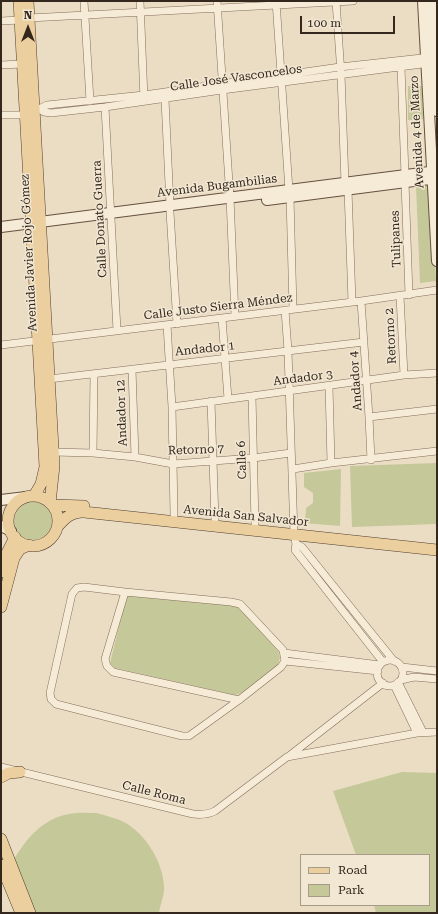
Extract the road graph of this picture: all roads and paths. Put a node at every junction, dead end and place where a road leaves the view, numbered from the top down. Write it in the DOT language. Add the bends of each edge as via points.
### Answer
graph roads {
  1 [pos="19,1"];
  2 [pos="28,1"];
  3 [pos="84,1"];
  4 [pos="140,1"];
  5 [pos="353,1"];
  6 [pos="423,1"];
  7 [pos="431,1"];
  8 [pos="336,2"];
  9 [pos="276,3"];
  10 [pos="217,5"];
  11 [pos="140,12"];
  12 [pos="84,15"];
  13 [pos="24,19"];
  14 [pos="1,21"];
  15 [pos="432,60"];
  16 [pos="22,64"];
  17 [pos="1,65"];
  18 [pos="401,67"];
  19 [pos="341,70"];
  20 [pos="281,79"];
  21 [pos="222,86"];
  22 [pos="144,98"];
  23 [pos="165,98"];
  24 [pos="90,101"];
  25 [pos="105,107"];
  26 [pos="437,110"];
  27 [pos="33,111"];
  28 [pos="1,115"];
  29 [pos="435,175"];
  30 [pos="405,179"];
  31 [pos="347,186"];
  32 [pos="289,194"];
  33 [pos="230,201"];
  34 [pos="170,209"];
  35 [pos="111,216"];
  36 [pos="36,226"];
  37 [pos="1,227"];
  38 [pos="1,234"];
  39 [pos="437,261"];
  40 [pos="437,290"];
  41 [pos="409,295"];
  42 [pos="400,296"];
  43 [pos="361,301"];
  44 [pos="352,302"];
  45 [pos="293,309"];
  46 [pos="285,310"];
  47 [pos="235,316"];
  48 [pos="222,318"];
  49 [pos="177,324"];
  50 [pos="167,325"];
  51 [pos="117,330"];
  52 [pos="42,339"];
  53 [pos="364,342"];
  54 [pos="1,345"];
  55 [pos="288,351"];
  56 [pos="224,358"];
  57 [pos="168,364"];
  58 [pos="132,369"];
  59 [pos="437,373"];
  60 [pos="94,374"];
  61 [pos="404,375"];
  62 [pos="49,379"];
  63 [pos="366,381"];
  64 [pos="329,386"];
  65 [pos="289,391"];
  66 [pos="252,396"];
  67 [pos="228,399"];
  68 [pos="211,401"];
  69 [pos="172,407"];
  70 [pos="437,409"];
  71 [pos="369,417"];
  72 [pos="437,451"];
  73 [pos="53,452"];
  74 [pos="93,453"];
  75 [pos="291,453"];
  76 [pos="135,457"];
  77 [pos="253,458"];
  78 [pos="371,460"];
  79 [pos="213,462"];
  80 [pos="173,464"];
  81 [pos="331,464"];
  82 [pos="49,466"];
  83 [pos="292,469"];
  84 [pos="30,497"];
  85 [pos="1,500"];
  86 [pos="52,504"];
  87 [pos="174,515"];
  88 [pos="215,520"];
  89 [pos="255,524"];
  90 [pos="58,526"];
  91 [pos="9,532"];
  92 [pos="294,536"];
  93 [pos="437,544"];
  94 [pos="29,545"];
  95 [pos="437,550"];
  96 [pos="1,572"];
  97 [pos="125,592"];
  98 [pos="1,607"];
  99 [pos="285,657"];
  100 [pos="394,661"];
  101 [pos="380,666"];
  102 [pos="402,667"];
  103 [pos="437,671"];
  104 [pos="437,679"];
  105 [pos="398,682"];
  106 [pos="383,683"];
  107 [pos="239,700"];
  108 [pos="420,732"];
  109 [pos="437,732"];
  110 [pos="287,757"];
  111 [pos="1,767"];
  112 [pos="20,772"];
  113 [pos="1,777"];
  114 [pos="1,839"];
  115 [pos="1,865"];
  116 [pos="21,913"];
  117 [pos="30,913"];
  1 -- 13 [label="main road, Avenida Javier Rojo Gómez"];
  2 -- 13 [label="main road, Avenida Javier Rojo Gómez"];
  3 -- 12 [label="street"];
  4 -- 11 [label="street"];
  5 -- 8 [label="street"];
  6 -- 15 [label="main road, Avenida 4 de Marzo"];
  7 -- 15 [label="main road, Avenida 4 de Marzo"];
  8 -- 9 [label="street"];
  8 -- 19 [label="street"];
  9 -- 10 [label="street"];
  9 -- 20 [label="street"];
  10 -- 11 [label="street"];
  10 -- 21 [label="street"];
  11 -- 12 [label="street"];
  11 -- 22 [label="street"];
  12 -- 13 [label="street"];
  12 -- 24 [label="street"];
  13 -- 14 [label="street"];
  13 -- 16 [label="main road, Avenida Javier Rojo Gómez"];
  13 -- 27 [label="main road, Avenida Javier Rojo Gómez"];
  15 -- 18 [label="street, Calle José Vasconcelos"];
  15 -- 19 [label="street, Calle José Vasconcelos"];
  15 -- 26 [label="main road, Avenida 4 de Marzo"];
  15 -- 29 [label="main road, Avenida 4 de Marzo"];
  16 -- 17 [label="street"];
  16 -- 27 [label="main road, Avenida Javier Rojo Gómez"];
  18 -- 19 [label="street, Calle José Vasconcelos"];
  18 -- 30 [label="street, Tulipanes"];
  19 -- 20 [label="street, Calle José Vasconcelos"];
  19 -- 31 [label="street"];
  20 -- 21 [label="street, Calle José Vasconcelos"];
  20 -- 32 [label="street"];
  21 -- 22 [label="street, Calle José Vasconcelos"];
  21 -- 23 [label="street, Calle José Vasconcelos"];
  21 -- 33 [label="street"];
  22 -- 23 [label="street, Calle José Vasconcelos"];
  22 -- 24 [label="street, Calle José Vasconcelos"];
  22 -- 25 [label="street, Calle José Vasconcelos"];
  23 -- 34 [label="street"];
  24 -- 27 [label="street, Calle José Vasconcelos" via="47,106"];
  25 -- 27 [label="street, Calle José Vasconcelos" via="51,113"];
  25 -- 35 [label="street, Calle Donato Guerra"];
  27 -- 28 [label="street, Calle José Vasconcelos"];
  27 -- 36 [label="main road, Avenida Javier Rojo Gómez"];
  29 -- 30 [label="main road, Avenida Bugambilias"];
  29 -- 39 [label="main road, Avenida 4 de Marzo"];
  30 -- 31 [label="main road, Avenida Bugambilias"];
  30 -- 41 [label="street, Tulipanes"];
  31 -- 32 [label="main road, Avenida Bugambilias"];
  31 -- 44 [label="street"];
  32 -- 33 [label="main road, Avenida Bugambilias"];
  32 -- 45 [label="street"];
  33 -- 34 [label="main road, Avenida Bugambilias"];
  33 -- 47 [label="street"];
  34 -- 35 [label="main road, Avenida Bugambilias"];
  34 -- 49 [label="street"];
  35 -- 36 [label="main road, Avenida Bugambilias"];
  35 -- 51 [label="street, Calle Donato Guerra"];
  36 -- 37 [label="main road, Avenida Bugambilias"];
  36 -- 38 [label="main road, Avenida Bugambilias"];
  36 -- 52 [label="main road, Avenida Javier Rojo Gómez"];
  40 -- 41 [label="street, Calle Justo Sierra Méndez"];
  41 -- 42 [label="street, Calle Justo Sierra Méndez"];
  42 -- 43 [label="street, Calle Justo Sierra Méndez"];
  42 -- 61 [label="street, Retorno 2"];
  43 -- 44 [label="street, Calle Justo Sierra Méndez"];
  43 -- 53 [label="street, Andador 4"];
  44 -- 45 [label="street, Calle Justo Sierra Méndez"];
  45 -- 46 [label="street, Calle Justo Sierra Méndez"];
  46 -- 47 [label="street, Calle Justo Sierra Méndez"];
  46 -- 55 [label="street"];
  47 -- 48 [label="street, Calle Justo Sierra Méndez"];
  48 -- 49 [label="street, Calle Justo Sierra Méndez"];
  48 -- 56 [label="street"];
  49 -- 50 [label="street, Calle Justo Sierra Méndez"];
  50 -- 51 [label="street, Calle Justo Sierra Méndez"];
  50 -- 57 [label="street"];
  51 -- 52 [label="street, Calle Justo Sierra Méndez"];
  52 -- 54 [label="street, Calle Justo Sierra Méndez"];
  52 -- 62 [label="main road, Avenida Javier Rojo Gómez"];
  52 -- 82 [label="main road, Avenida Javier Rojo Gómez"];
  53 -- 55 [label="street, Andador 1"];
  53 -- 63 [label="street, Andador 4"];
  55 -- 56 [label="street, Andador 1"];
  55 -- 65 [label="street"];
  56 -- 57 [label="street, Andador 1"];
  56 -- 67 [label="street"];
  57 -- 58 [label="street, Andador 1"];
  57 -- 69 [label="street"];
  58 -- 60 [label="street, Andador 1"];
  58 -- 76 [label="street, Andador 12"];
  59 -- 61 [label="street, Andador 3"];
  60 -- 62 [label="street, Andador 1"];
  60 -- 74 [label="street"];
  61 -- 63 [label="street, Andador 3"];
  62 -- 73 [label="main road, Avenida Javier Rojo Gómez"];
  63 -- 64 [label="street, Andador 3"];
  63 -- 71 [label="street, Andador 4"];
  64 -- 65 [label="street, Andador 3"];
  64 -- 81 [label="street"];
  65 -- 66 [label="street, Andador 3"];
  65 -- 75 [label="street"];
  66 -- 67 [label="street, Andador 3"];
  66 -- 77 [label="street, Calle 6"];
  67 -- 68 [label="street, Andador 3"];
  68 -- 69 [label="street, Andador 3"];
  68 -- 79 [label="street"];
  69 -- 80 [label="street"];
  70 -- 71 [label="street"];
  71 -- 78 [label="street, Andador 4"];
  72 -- 78 [label="street"];
  73 -- 74 [label="street, Retorno 7"];
  73 -- 82 [label="main road, Avenida Javier Rojo Gómez"];
  74 -- 76 [label="street, Retorno 7"];
  75 -- 77 [label="street, Retorno 7"];
  75 -- 83 [label="street"];
  76 -- 80 [label="street, Retorno 7"];
  77 -- 79 [label="street, Retorno 7"];
  77 -- 89 [label="street, Calle 6"];
  78 -- 81 [label="street"];
  79 -- 80 [label="street, Retorno 7"];
  79 -- 88 [label="street"];
  80 -- 87 [label="street"];
  81 -- 83 [label="street"];
  82 -- 84 [label="main road, Avenida Javier Rojo Gómez" via="41,484"];
  82 -- 86 [label="main road, Avenida Javier Rojo Gómez"];
  83 -- 92 [label="street"];
  84 -- 85 [label="main road"];
  84 -- 86 [label="main road" via="40,497"];
  84 -- 91 [label="main road" via="18,501 12,508"];
  86 -- 87 [label="main road, Avenida San Salvador"];
  86 -- 90 [label="main road" via="57,512"];
  87 -- 88 [label="main road, Avenida San Salvador"];
  88 -- 89 [label="main road, Avenida San Salvador"];
  89 -- 92 [label="main road, Avenida San Salvador"];
  90 -- 92 [label="main road, Avenida San Salvador" via="66,517 79,511"];
  90 -- 94 [label="main road" via="55,534 44,544"];
  91 -- 94 [label="main road"];
  91 -- 96 [label="main road"];
  92 -- 93 [label="main road, Avenida San Salvador"];
  92 -- 95 [label="main road, Avenida San Salvador"];
  92 -- 100 [label="street"];
  92 -- 101 [label="street" via="295,550"];
  94 -- 98 [label="main road" via="20,549 14,558"];
  97 -- 99 [label="street" via="240,604 283,650"];
  97 -- 107 [label="street" via="104,659 113,672"];
  97 -- 107 [label="street" via="76,588 72,594 50,699 56,704 182,736 190,736"];
  99 -- 101 [label="street"];
  99 -- 107 [label="street" via="281,667"];
  100 -- 101 [label="street" via="386,661"];
  100 -- 102 [label="street"];
  101 -- 106 [label="street" via="379,678"];
  102 -- 103 [label="street"];
  102 -- 105 [label="street" via="403,674"];
  104 -- 105 [label="street" via="414,677"];
  105 -- 106 [label="street" via="390,685"];
  105 -- 108 [label="street"];
  106 -- 110 [label="street, Calle Roma"];
  108 -- 109 [label="street, Calle Roma"];
  108 -- 110 [label="street, Calle Roma"];
  110 -- 112 [label="street, Calle Roma" via="215,811 202,815"];
  111 -- 112 [label="street, Calle Roma"];
  112 -- 113 [label="main road"];
  114 -- 117 [label="main road"];
  115 -- 116 [label="main road"];
}
